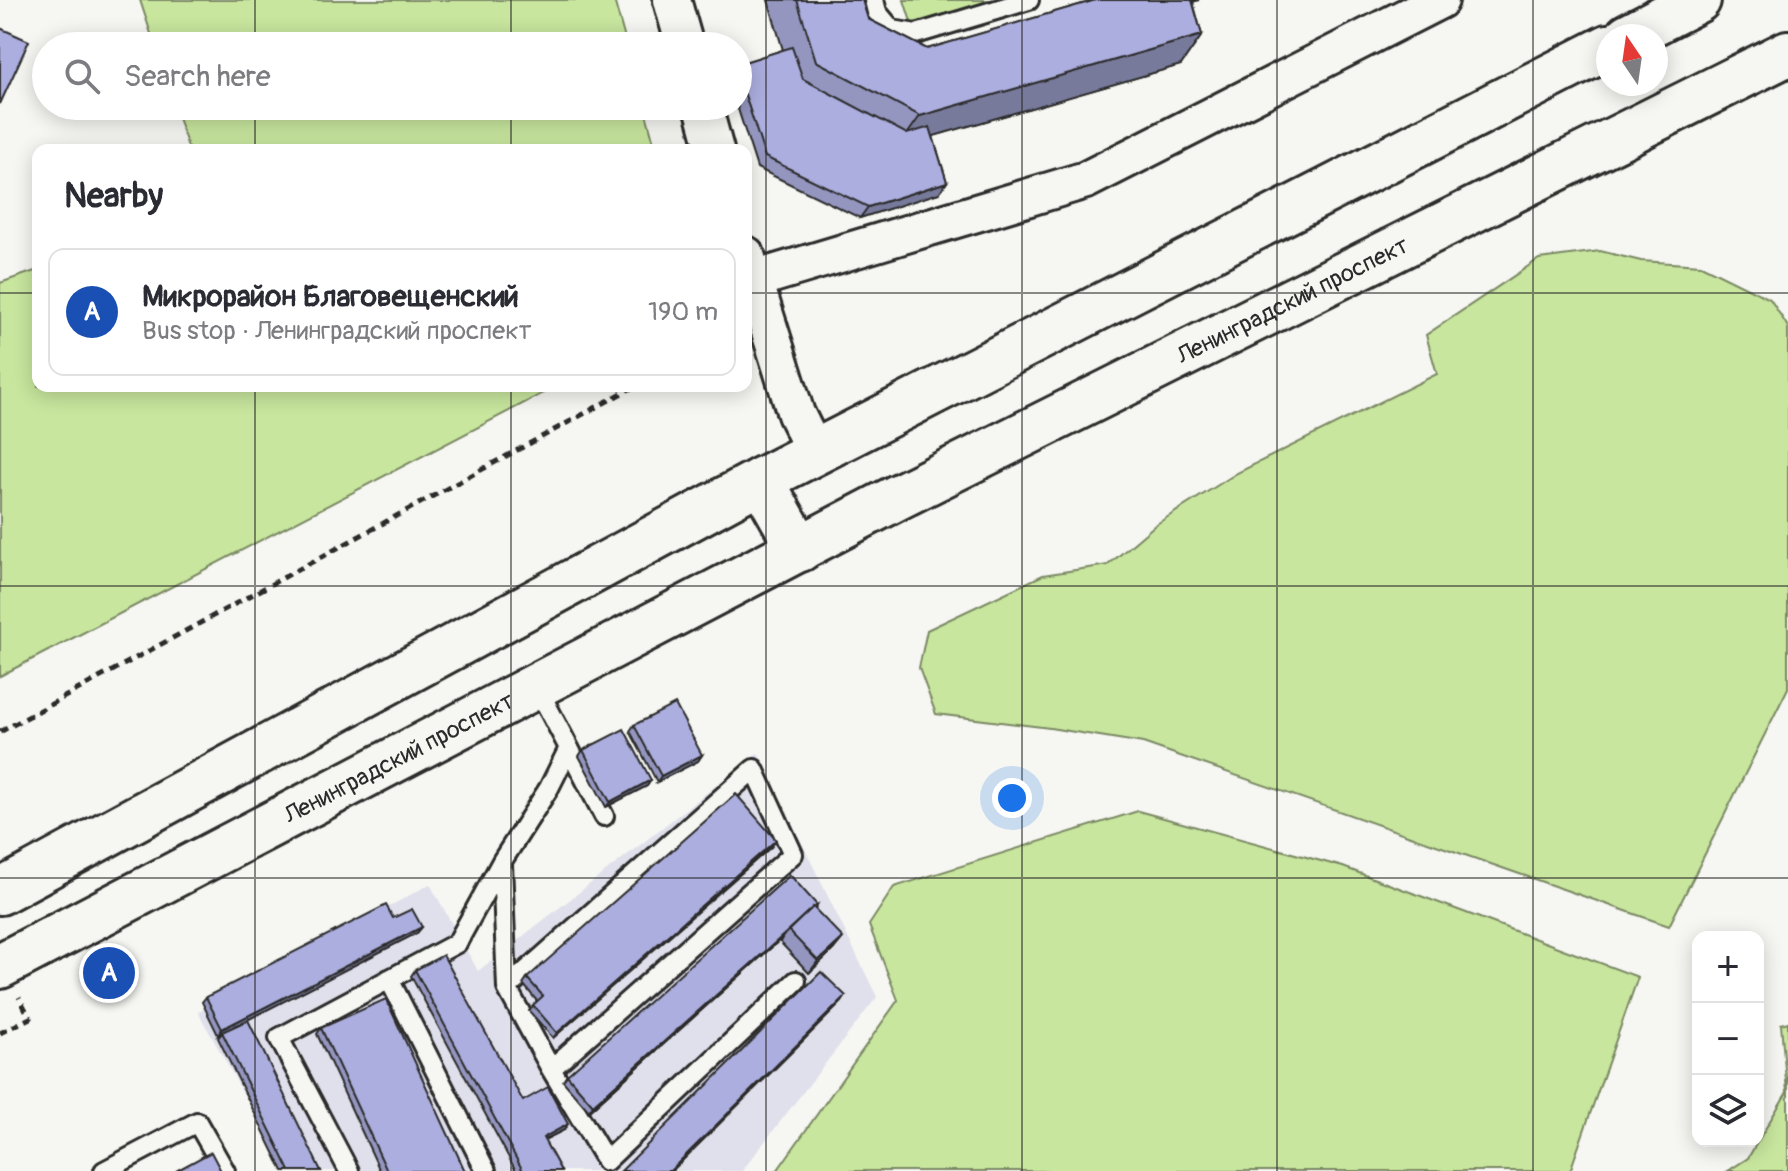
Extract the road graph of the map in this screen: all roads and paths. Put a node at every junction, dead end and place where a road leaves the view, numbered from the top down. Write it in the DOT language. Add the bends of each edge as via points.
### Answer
graph roads {
  1 [pos="672,0"];
  2 [pos="874,0"];
  3 [pos="1029,0"];
  4 [pos="1440,0"];
  5 [pos="1698,0"];
  6 [pos="1651,24"];
  7 [pos="681,32"];
  8 [pos="1596,53"];
  9 [pos="1788,53"];
  10 [pos="707,120"];
  11 [pos="713,144"];
  12 [pos="752,266"];
  13 [pos="752,273"];
  14 [pos="624,392"];
  15 [pos="815,452"];
  16 [pos="761,480"];
  17 [pos="800,549"];
  18 [pos="537,687"];
  19 [pos="0,732"];
  20 [pos="569,748"];
  21 [pos="604,816"];
  22 [pos="502,861"];
  23 [pos="0,892"];
  24 [pos="0,966"];
  25 [pos="389,979"];
  26 [pos="796,981"];
  27 [pos="507,988"];
  28 [pos="551,1069"];
  29 [pos="104,1171"];
  30 [pos="225,1171"];
  31 [pos="349,1171"];
  32 [pos="486,1171"];
  1 -- 7 [label="street"];
  2 -- 3 [label="lane" via="892,30 916,34"];
  4 -- 12 [label="street" via="1086,180"];
  5 -- 6 [label="main road"];
  8 -- 15 [label="main road"];
  9 -- 17 [label="main road, Ленинградский проспект"];
  10 -- 11 [label="street"];
  13 -- 15 [label="street" via="796,414"];
  14 -- 19 [label="path"];
  15 -- 16 [label="main road"];
  16 -- 17 [label="main road"];
  16 -- 23 [label="main road"];
  17 -- 18 [label="main road, Ленинградский проспект"];
  18 -- 20 [label="lane"];
  18 -- 24 [label="main road, Ленинградский проспект"];
  20 -- 21 [label="lane"];
  20 -- 22 [label="lane"];
  22 -- 25 [label="lane" via="457,943"];
  22 -- 27 [label="lane"];
  25 -- 31 [label="lane" via="279,1038"];
  25 -- 32 [label="lane"];
  26 -- 28 [label="lane" via="606,1161"];
  27 -- 28 [label="lane"];
  27 -- 28 [label="lane" via="754,769 793,854"];
  29 -- 30 [label="lane" via="197,1122"];
}
